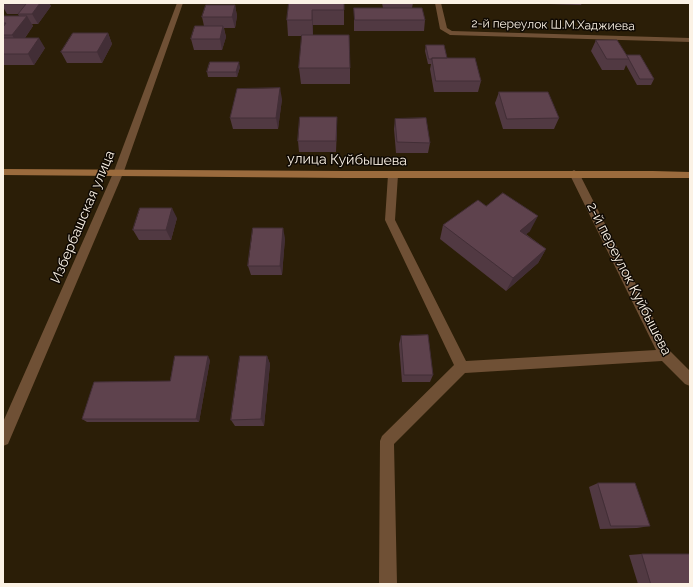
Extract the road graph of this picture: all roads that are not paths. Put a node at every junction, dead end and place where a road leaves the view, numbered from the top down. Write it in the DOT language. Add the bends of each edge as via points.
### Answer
graph roads {
  1 [pos="180,3"];
  2 [pos="438,3"];
  3 [pos="690,40"];
  4 [pos="119,171"];
  5 [pos="3,172"];
  6 [pos="574,173"];
  7 [pos="393,175"];
  8 [pos="690,175"];
  9 [pos="665,355"];
  10 [pos="462,368"];
  11 [pos="690,380"];
  12 [pos="7,419"];
  13 [pos="3,439"];
  14 [pos="388,584"];
  1 -- 4 [label="street, Избербашская улица"];
  2 -- 3 [label="street, 2-й переулок Ш.М.Хаджиева" via="444,29 450,33"];
  4 -- 5 [label="street, улица Куйбышева"];
  4 -- 7 [label="street, улица Куйбышева"];
  4 -- 12 [label="street, Избербашская улица"];
  6 -- 7 [label="street, улица Куйбышева"];
  6 -- 8 [label="street, улица Куйбышева"];
  6 -- 9 [label="street, 2-й переулок Куйбышева"];
  7 -- 10 [label="street" via="390,220"];
  9 -- 10 [label="street"];
  9 -- 11 [label="street, 2-й переулок Куйбышева"];
  10 -- 14 [label="street" via="387,441"];
  12 -- 13 [label="street, Избербашская улица"];
}
